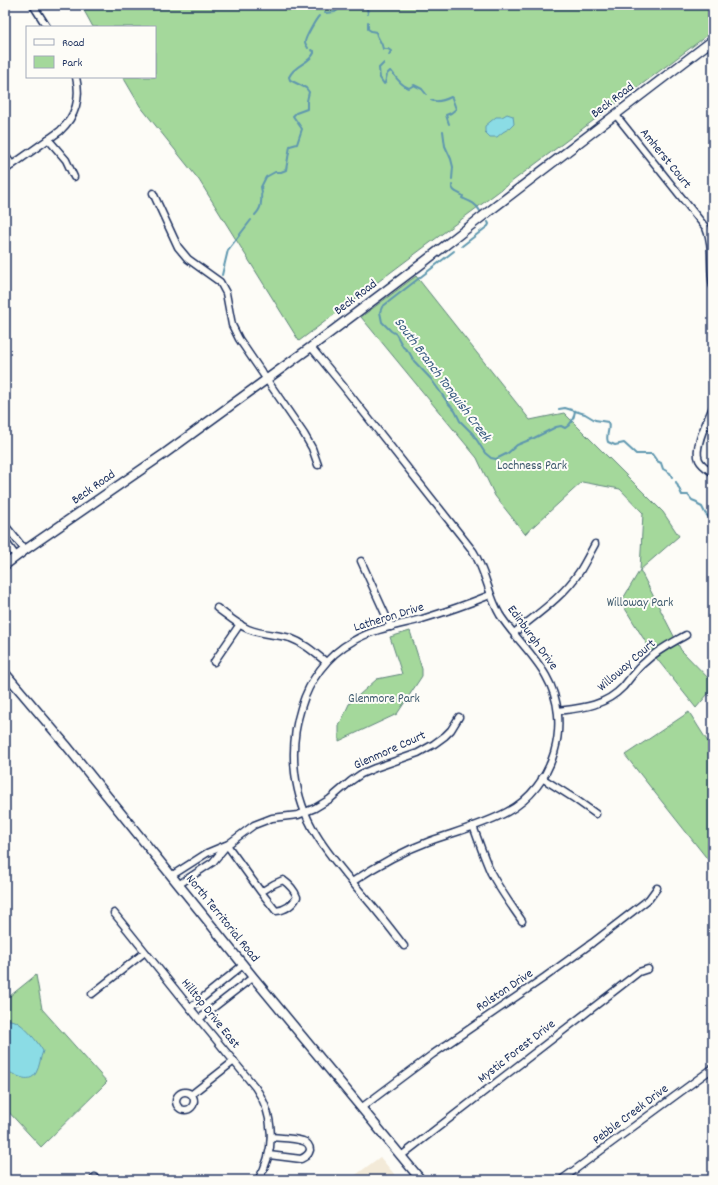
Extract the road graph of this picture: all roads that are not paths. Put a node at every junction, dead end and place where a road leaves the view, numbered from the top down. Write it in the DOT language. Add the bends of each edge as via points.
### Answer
graph roads {
  1 [pos="33,5"];
  2 [pos="46,26"];
  3 [pos="713,40"];
  4 [pos="76,78"];
  5 [pos="615,114"];
  6 [pos="48,139"];
  7 [pos="5,155"];
  8 [pos="12,165"];
  9 [pos="5,170"];
  10 [pos="74,177"];
  11 [pos="153,193"];
  12 [pos="713,282"];
  13 [pos="311,347"];
  14 [pos="266,380"];
  15 [pos="713,407"];
  16 [pos="318,465"];
  17 [pos="713,473"];
  18 [pos="5,525"];
  19 [pos="5,541"];
  20 [pos="595,544"];
  21 [pos="25,550"];
  22 [pos="16,556"];
  23 [pos="361,560"];
  24 [pos="5,565"];
  25 [pos="490,595"];
  26 [pos="218,608"];
  27 [pos="240,624"];
  28 [pos="391,627"];
  29 [pos="514,633"];
  30 [pos="686,635"];
  31 [pos="214,662"];
  32 [pos="326,662"];
  33 [pos="5,673"];
  34 [pos="558,711"];
  35 [pos="460,717"];
  36 [pos="542,778"];
  37 [pos="305,813"];
  38 [pos="596,814"];
  39 [pos="474,826"];
  40 [pos="227,845"];
  41 [pos="171,876"];
  42 [pos="352,882"];
  43 [pos="178,885"];
  44 [pos="657,888"];
  45 [pos="261,892"];
  46 [pos="114,913"];
  47 [pos="522,921"];
  48 [pos="404,946"];
  49 [pos="145,952"];
  50 [pos="243,965"];
  51 [pos="648,969"];
  52 [pos="252,977"];
  53 [pos="92,994"];
  54 [pos="190,1008"];
  55 [pos="199,1019"];
  56 [pos="234,1061"];
  57 [pos="713,1068"];
  58 [pos="192,1094"];
  59 [pos="361,1108"];
  60 [pos="271,1137"];
  61 [pos="269,1155"];
  62 [pos="401,1156"];
  63 [pos="258,1180"];
  64 [pos="421,1180"];
  65 [pos="561,1180"];
  1 -- 2 [label="street"];
  3 -- 5 [label="main road, Beck Road"];
  4 -- 6 [label="street" via="78,94 74,112 65,126"];
  5 -- 12 [label="street, Amherst Court" via="706,228 710,240"];
  5 -- 13 [label="main road, Beck Road"];
  6 -- 8 [label="street"];
  6 -- 10 [label="street" via="66,160"];
  7 -- 8 [label="street"];
  8 -- 9 [label="street"];
  11 -- 14 [label="street" via="178,247 188,259 220,282 226,293 232,325 238,339"];
  13 -- 14 [label="main road, Beck Road"];
  13 -- 25 [label="street, Edinburgh Drive" via="473,551 480,562"];
  14 -- 16 [label="street" via="304,434"];
  14 -- 21 [label="main road, Beck Road"];
  15 -- 17 [label="street" via="697,453 700,462"];
  18 -- 21 [label="street"];
  19 -- 22 [label="street"];
  20 -- 29 [label="street" via="580,570 562,593"];
  21 -- 22 [label="main road, Beck Road"];
  22 -- 24 [label="main road, Beck Road"];
  23 -- 28 [label="street"];
  25 -- 28 [label="street, Latheron Drive" via="446,612"];
  25 -- 29 [label="street, Edinburgh Drive" via="500,615"];
  26 -- 27 [label="street"];
  27 -- 31 [label="street"];
  27 -- 32 [label="street" via="258,632 296,641"];
  28 -- 32 [label="street, Latheron Drive" via="353,640"];
  29 -- 34 [label="street, Edinburgh Drive" via="545,674"];
  30 -- 34 [label="street, Willoway Court" via="655,653 609,698 589,707"];
  32 -- 37 [label="street, Latheron Drive" via="305,696 295,734 295,776"];
  33 -- 41 [label="main road, North Territorial Road"];
  34 -- 36 [label="street, Edinburgh Drive" via="556,746"];
  35 -- 37 [label="street, Glenmore Court" via="451,730 434,744 418,753 361,774 330,799"];
  36 -- 38 [label="street"];
  36 -- 39 [label="street, Edinburgh Drive" via="516,807"];
  37 -- 40 [label="street, Glenmore Court" via="264,820"];
  37 -- 42 [label="street, Latheron Drive" via="321,843"];
  39 -- 42 [label="street, Edinburgh Drive" via="415,847"];
  39 -- 47 [label="street" via="491,872"];
  40 -- 41 [label="street" via="207,853"];
  40 -- 43 [label="street" via="213,862"];
  40 -- 45 [label="street"];
  41 -- 43 [label="main road, North Territorial Road"];
  42 -- 48 [label="street, Latheron Drive"];
  43 -- 50 [label="main road, North Territorial Road"];
  44 -- 59 [label="street, Rolston Drive" via="649,899 545,978 433,1054"];
  45 -- 45 [label="street" via="276,911 284,910 297,897 290,885 283,880"];
  46 -- 49 [label="street, Hilltop Drive East"];
  49 -- 53 [label="street"];
  49 -- 54 [label="street, Hilltop Drive East"];
  50 -- 52 [label="main road, North Territorial Road"];
  50 -- 54 [label="street"];
  51 -- 62 [label="street, Mystic Forest Drive" via="639,972"];
  52 -- 55 [label="street"];
  52 -- 59 [label="main road, North Territorial Road"];
  54 -- 55 [label="street, Hilltop Drive East"];
  55 -- 56 [label="street, Hilltop Drive East"];
  56 -- 58 [label="street"];
  56 -- 60 [label="street, Hilltop Drive East" via="263,1099"];
  57 -- 65 [label="street, Pebble Creek Drive"];
  59 -- 62 [label="main road, North Territorial Road"];
  60 -- 61 [label="street, Hilltop Drive East"];
  60 -- 61 [label="street" via="304,1141 310,1149 306,1157 301,1159"];
  61 -- 63 [label="street, Hilltop Drive East"];
  62 -- 64 [label="main road, North Territorial Road"];
}
